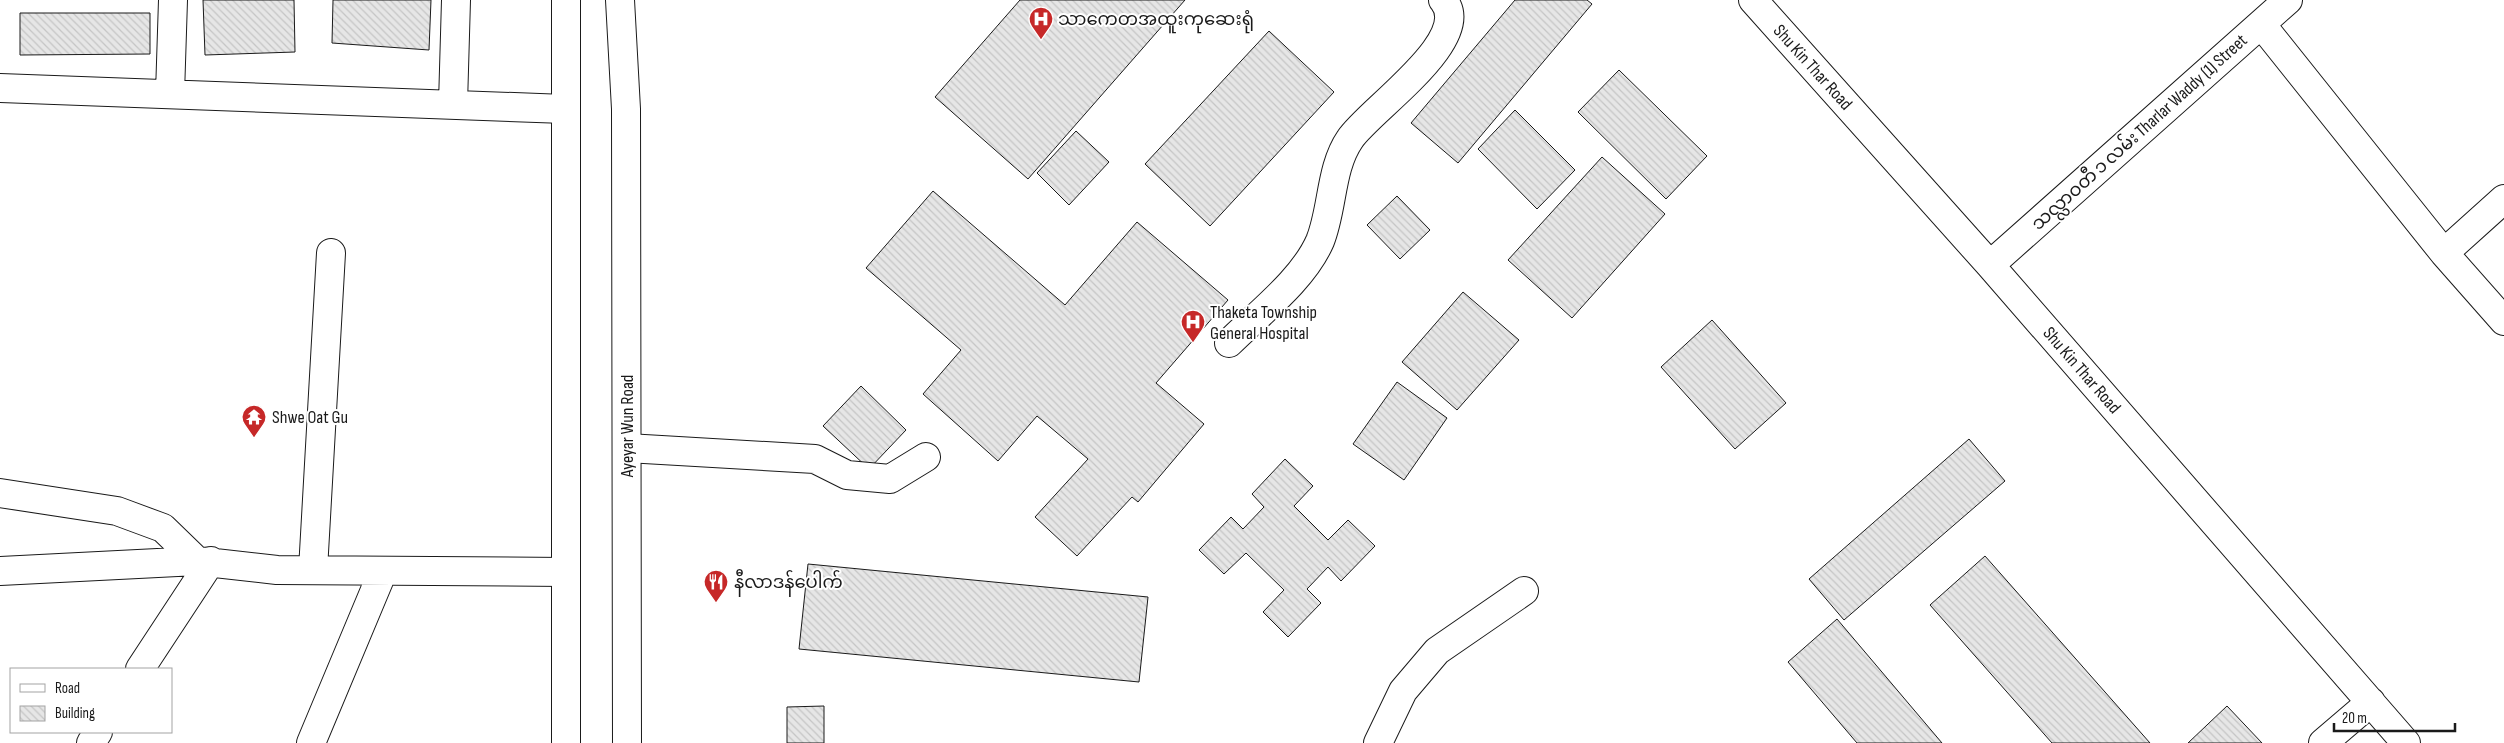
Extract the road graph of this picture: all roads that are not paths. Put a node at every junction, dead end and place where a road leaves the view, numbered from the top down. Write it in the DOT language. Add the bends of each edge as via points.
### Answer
graph roads {
  1 [pos="173,0"];
  2 [pos="456,0"];
  3 [pos="566,0"];
  4 [pos="620,0"];
  5 [pos="1753,0"];
  6 [pos="2288,0"];
  7 [pos="1448,2"];
  8 [pos="2261,24"];
  9 [pos="0,88"];
  10 [pos="170,94"];
  11 [pos="453,104"];
  12 [pos="565,109"];
  13 [pos="2504,200"];
  14 [pos="331,253"];
  15 [pos="2444,254"];
  16 [pos="1990,265"];
  17 [pos="2504,321"];
  18 [pos="1229,343"];
  19 [pos="627,448"];
  20 [pos="926,457"];
  21 [pos="0,492"];
  22 [pos="204,561"];
  23 [pos="313,570"];
  24 [pos="0,571"];
  25 [pos="383,571"];
  26 [pos="566,572"];
  27 [pos="1524,591"];
  28 [pos="141,668"];
  29 [pos="2371,702"];
  30 [pos="311,743"];
  31 [pos="566,743"];
  32 [pos="627,743"];
  33 [pos="1378,743"];
  34 [pos="2323,743"];
  35 [pos="2406,743"];
  1 -- 10 [label="street"];
  2 -- 11 [label="street"];
  3 -- 12 [label="street"];
  4 -- 19 [label="street, Ayeyar Wun Road" via="626,108"];
  5 -- 16 [label="street, Shu Kin Thar Road"];
  6 -- 8 [label="street, သလ္လာဝတီ ၁ လမ်း Tharlar Waddy (1) Street"];
  7 -- 18 [label="street" via="1450,15 1446,36 1433,54 1350,139 1340,160 1320,240 1306,266"];
  8 -- 15 [label="street"];
  8 -- 16 [label="street, သလ္လာဝတီ ၁ လမ်း Tharlar Waddy (1) Street"];
  9 -- 10 [label="street"];
  10 -- 11 [label="street"];
  11 -- 12 [label="street"];
  12 -- 26 [label="street"];
  13 -- 15 [label="street"];
  14 -- 23 [label="street"];
  15 -- 17 [label="street"];
  16 -- 29 [label="street, Shu Kin Thar Road"];
  19 -- 20 [label="street" via="815,459 847,475 890,479"];
  19 -- 32 [label="street, Ayeyar Wun Road"];
  21 -- 22 [label="street" via="117,511 163,528"];
  22 -- 23 [label="street" via="277,570"];
  22 -- 24 [label="street"];
  22 -- 28 [label="street"];
  23 -- 25 [label="street"];
  25 -- 26 [label="street"];
  25 -- 30 [label="street"];
  26 -- 31 [label="street"];
  27 -- 33 [label="street" via="1437,651 1403,692"];
  29 -- 34 [label="street"];
  29 -- 35 [label="street, Shu Kin Thar Road"];
}
